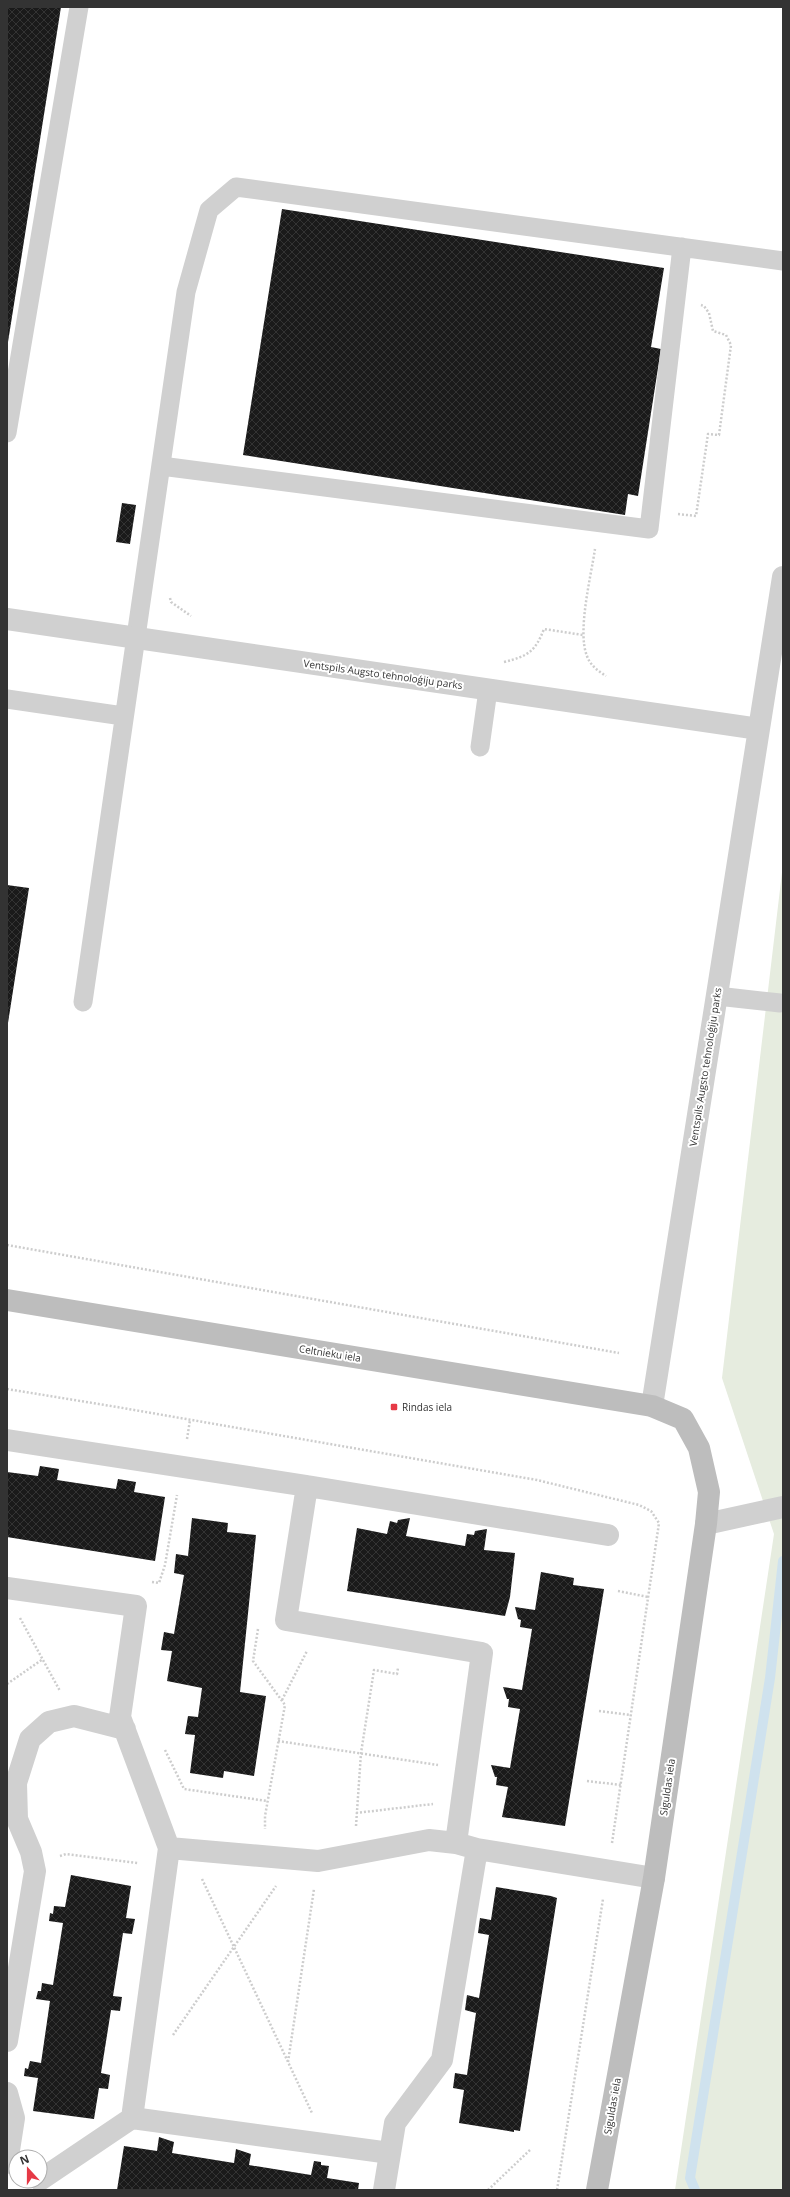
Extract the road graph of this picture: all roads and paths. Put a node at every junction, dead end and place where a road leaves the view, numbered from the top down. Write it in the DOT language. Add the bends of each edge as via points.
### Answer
graph roads {
  1 [pos="79,7"];
  2 [pos="682,247"];
  3 [pos="783,261"];
  4 [pos="676,299"];
  5 [pos="7,433"];
  6 [pos="161,466"];
  7 [pos="651,512"];
  8 [pos="599,522"];
  9 [pos="783,577"];
  10 [pos="169,594"];
  11 [pos="198,617"];
  12 [pos="7,619"];
  13 [pos="583,636"];
  14 [pos="136,639"];
  15 [pos="502,662"];
  16 [pos="607,678"];
  17 [pos="488,690"];
  18 [pos="7,699"];
  19 [pos="123,716"];
  20 [pos="759,729"];
  21 [pos="480,747"];
  22 [pos="717,996"];
  23 [pos="83,1002"];
  24 [pos="780,1002"];
  25 [pos="7,1245"];
  26 [pos="7,1300"];
  27 [pos="619,1352"];
  28 [pos="7,1390"];
  29 [pos="652,1406"];
  30 [pos="190,1420"];
  31 [pos="7,1440"];
  32 [pos="182,1467"];
  33 [pos="307,1486"];
  34 [pos="783,1507"];
  35 [pos="706,1524"];
  36 [pos="608,1536"];
  37 [pos="159,1583"];
  38 [pos="7,1588"];
  39 [pos="618,1591"];
  40 [pos="648,1598"];
  41 [pos="18,1614"];
  42 [pos="260,1622"];
  43 [pos="320,1626"];
  44 [pos="402,1639"];
  45 [pos="43,1659"];
  46 [pos="7,1684"];
  47 [pos="282,1700"];
  48 [pos="599,1711"];
  49 [pos="631,1715"];
  50 [pos="74,1716"];
  51 [pos="125,1729"];
  52 [pos="278,1740"];
  53 [pos="361,1753"];
  54 [pos="466,1770"];
  55 [pos="587,1781"];
  56 [pos="621,1786"];
  57 [pos="268,1801"];
  58 [pos="462,1801"];
  59 [pos="356,1813"];
  60 [pos="12,1818"];
  61 [pos="456,1843"];
  62 [pos="611,1848"];
  63 [pos="477,1849"];
  64 [pos="356,1852"];
  65 [pos="174,1855"];
  66 [pos="265,1856"];
  67 [pos="294,1859"];
  68 [pos="318,1861"];
  69 [pos="36,1871"];
  70 [pos="654,1878"];
  71 [pos="604,1894"];
  72 [pos="234,1947"];
  73 [pos="172,2038"];
  74 [pos="7,2041"];
  75 [pos="288,2062"];
  76 [pos="7,2092"];
  77 [pos="132,2118"];
  78 [pos="326,2143"];
  79 [pos="530,2150"];
  80 [pos="390,2153"];
  81 [pos="7,2163"];
  82 [pos="48,2175"];
  83 [pos="384,2190"];
  84 [pos="488,2190"];
  85 [pos="557,2190"];
  86 [pos="597,2190"];
  1 -- 5 [label="lane"];
  2 -- 3 [label="lane"];
  2 -- 4 [label="lane"];
  2 -- 6 [label="lane" via="236,187 209,210 188,285"];
  4 -- 7 [label="lane"];
  4 -- 7 [label="path" via="704,306 709,313 713,331 726,334 731,345 719,435 708,434 696,516"];
  6 -- 8 [label="lane"];
  6 -- 14 [label="lane"];
  7 -- 8 [label="lane" via="649,529"];
  8 -- 13 [label="path"];
  9 -- 20 [label="street, Ventspils Augsto tehnoloģiju parks"];
  10 -- 11 [label="path" via="171,602 190,616"];
  12 -- 14 [label="street, Ventspils Augsto tehnoloģiju parks"];
  13 -- 15 [label="path" via="544,629 538,646 523,657"];
  13 -- 16 [label="path" via="587,657 596,670"];
  14 -- 17 [label="street, Ventspils Augsto tehnoloģiju parks"];
  14 -- 19 [label="lane"];
  17 -- 20 [label="street, Ventspils Augsto tehnoloģiju parks"];
  17 -- 21 [label="lane"];
  18 -- 19 [label="lane"];
  19 -- 23 [label="lane"];
  20 -- 22 [label="street, Ventspils Augsto tehnoloģiju parks"];
  22 -- 24 [label="lane"];
  22 -- 29 [label="street, Ventspils Augsto tehnoloģiju parks"];
  25 -- 27 [label="path"];
  26 -- 29 [label="street, Celtnieku iela"];
  28 -- 30 [label="path"];
  29 -- 35 [label="street, Siguldas iela" via="683,1419 699,1448 709,1492"];
  30 -- 32 [label="path"];
  30 -- 40 [label="path" via="537,1480 639,1505 651,1512 659,1524"];
  31 -- 32 [label="street"];
  32 -- 33 [label="street"];
  32 -- 37 [label="path" via="165,1565"];
  33 -- 36 [label="street"];
  33 -- 43 [label="street" via="286,1620"];
  34 -- 35 [label="street"];
  35 -- 70 [label="street, Siguldas iela"];
  38 -- 51 [label="street" via="136,1606 120,1718"];
  39 -- 40 [label="path"];
  40 -- 49 [label="path"];
  41 -- 45 [label="path"];
  42 -- 47 [label="path" via="253,1661"];
  43 -- 44 [label="street"];
  43 -- 47 [label="path"];
  44 -- 53 [label="path" via="398,1674 374,1670"];
  44 -- 54 [label="street" via="482,1652"];
  45 -- 46 [label="path"];
  45 -- 50 [label="path"];
  47 -- 52 [label="path" via="285,1705"];
  48 -- 49 [label="path"];
  49 -- 56 [label="path"];
  50 -- 51 [label="street"];
  50 -- 60 [label="street" via="50,1722 30,1738 16,1783"];
  51 -- 57 [label="path" via="162,1744 184,1789"];
  51 -- 65 [label="street"];
  52 -- 53 [label="path"];
  52 -- 57 [label="path"];
  53 -- 54 [label="path"];
  53 -- 59 [label="path"];
  54 -- 58 [label="street"];
  55 -- 56 [label="path"];
  56 -- 62 [label="path"];
  57 -- 66 [label="path" via="265,1816"];
  58 -- 59 [label="path"];
  58 -- 61 [label="street"];
  59 -- 64 [label="path"];
  60 -- 69 [label="street" via="31,1852"];
  61 -- 63 [label="street"];
  61 -- 64 [label="street" via="429,1840"];
  63 -- 70 [label="street"];
  63 -- 80 [label="street" via="442,2060 395,2123"];
  64 -- 68 [label="street"];
  65 -- 66 [label="street"];
  65 -- 69 [label="path" via="66,1854 51,1860"];
  65 -- 72 [label="path"];
  65 -- 77 [label="street"];
  66 -- 67 [label="street"];
  67 -- 68 [label="street"];
  67 -- 72 [label="path"];
  68 -- 75 [label="path"];
  69 -- 74 [label="street"];
  70 -- 86 [label="street, Siguldas iela"];
  71 -- 85 [label="path"];
  72 -- 73 [label="path"];
  72 -- 75 [label="path"];
  75 -- 78 [label="path"];
  76 -- 81 [label="street" via="14,2118"];
  77 -- 78 [label="street"];
  77 -- 82 [label="street"];
  78 -- 80 [label="street"];
  79 -- 84 [label="path"];
  80 -- 83 [label="street"];
}
